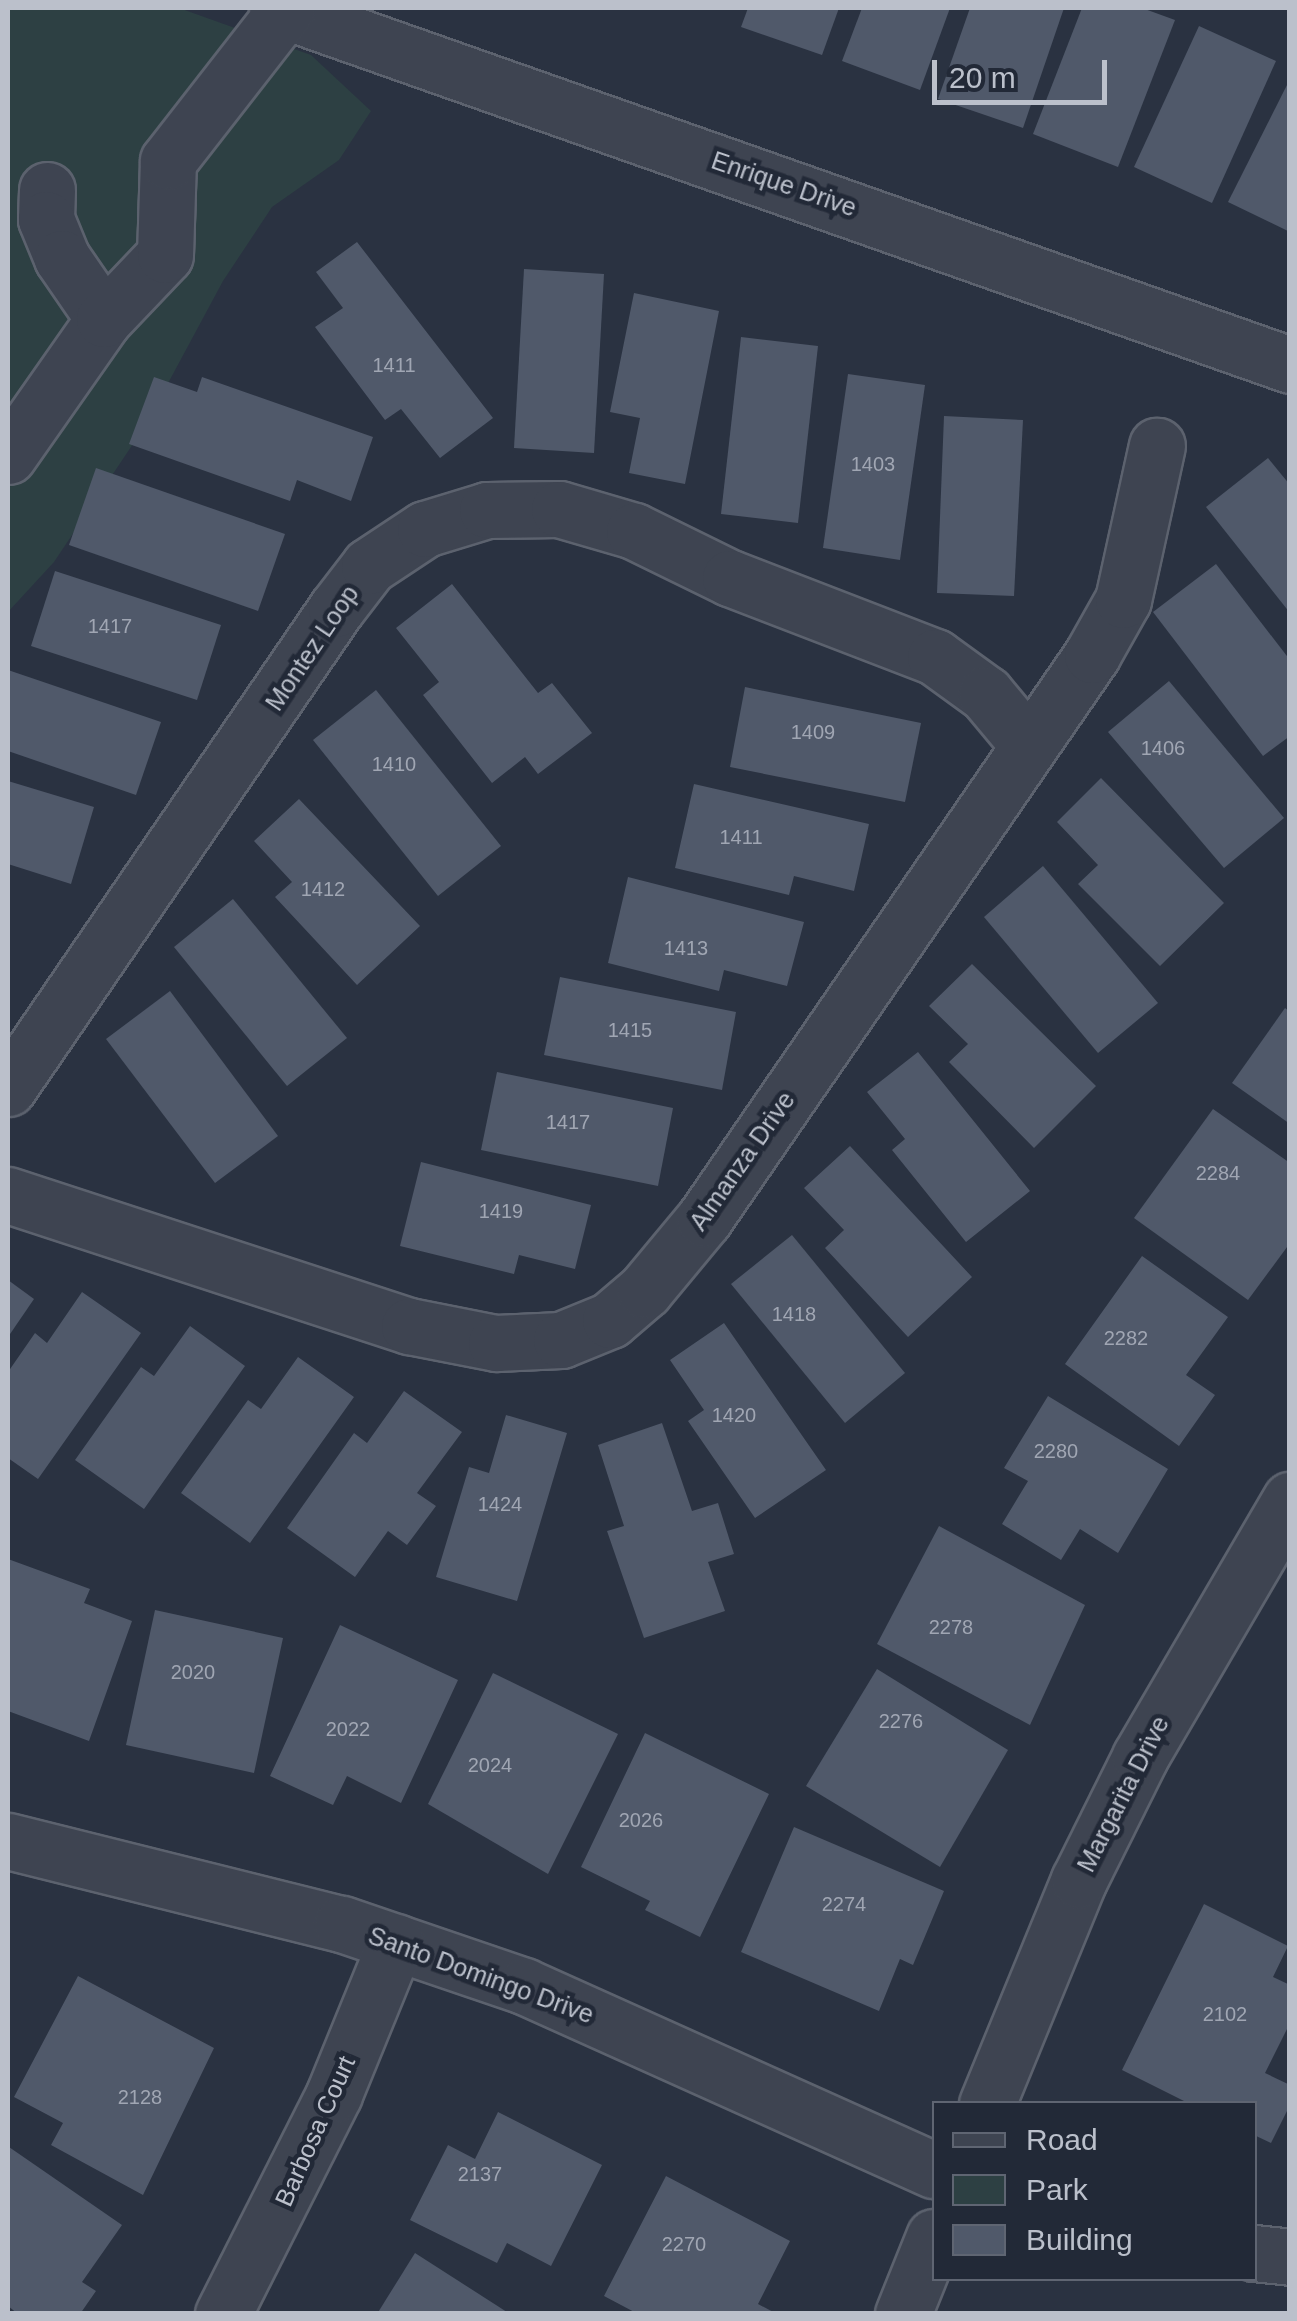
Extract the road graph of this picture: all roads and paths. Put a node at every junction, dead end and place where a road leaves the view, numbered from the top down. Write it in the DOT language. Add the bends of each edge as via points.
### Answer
graph roads {
  1 [pos="283,9"];
  2 [pos="47,190"];
  3 [pos="104,319"];
  4 [pos="1290,365"];
  5 [pos="1157,446"];
  6 [pos="8,456"];
  7 [pos="1026,742"];
  8 [pos="8,1088"];
  9 [pos="8,1195"];
  10 [pos="1290,1500"];
  11 [pos="8,1841"];
  12 [pos="396,1942"];
  13 [pos="988,2101"];
  14 [pos="932,2169"];
  15 [pos="932,2242"];
  16 [pos="1257,2253"];
  17 [pos="1290,2258"];
  18 [pos="223,2314"];
  19 [pos="903,2314"];
  1 -- 3 [label="street" via="168,161 165,255"];
  1 -- 4 [label="street, Enrique Drive"];
  2 -- 3 [label="street" via="46,219 62,258"];
  3 -- 6 [label="street"];
  5 -- 7 [label="street, Almanza Drive" via="1123,600"];
  7 -- 8 [label="street, Montez Loop" via="986,694 935,657 730,578 634,531 559,509 487,510 424,529 370,566 336,609"];
  7 -- 9 [label="street, Almanza Drive" via="704,1219 645,1290 610,1320 561,1340 496,1343 410,1326"];
  10 -- 13 [label="street, Margarita Drive" via="1140,1757 1079,1880"];
  11 -- 12 [label="street, Santo Domingo Drive"];
  12 -- 14 [label="street, Santo Domingo Drive" via="524,1986"];
  12 -- 18 [label="street, Barbosa Court" via="334,2094"];
  15 -- 19 [label="street"];
  16 -- 17 [label="street"];
}
